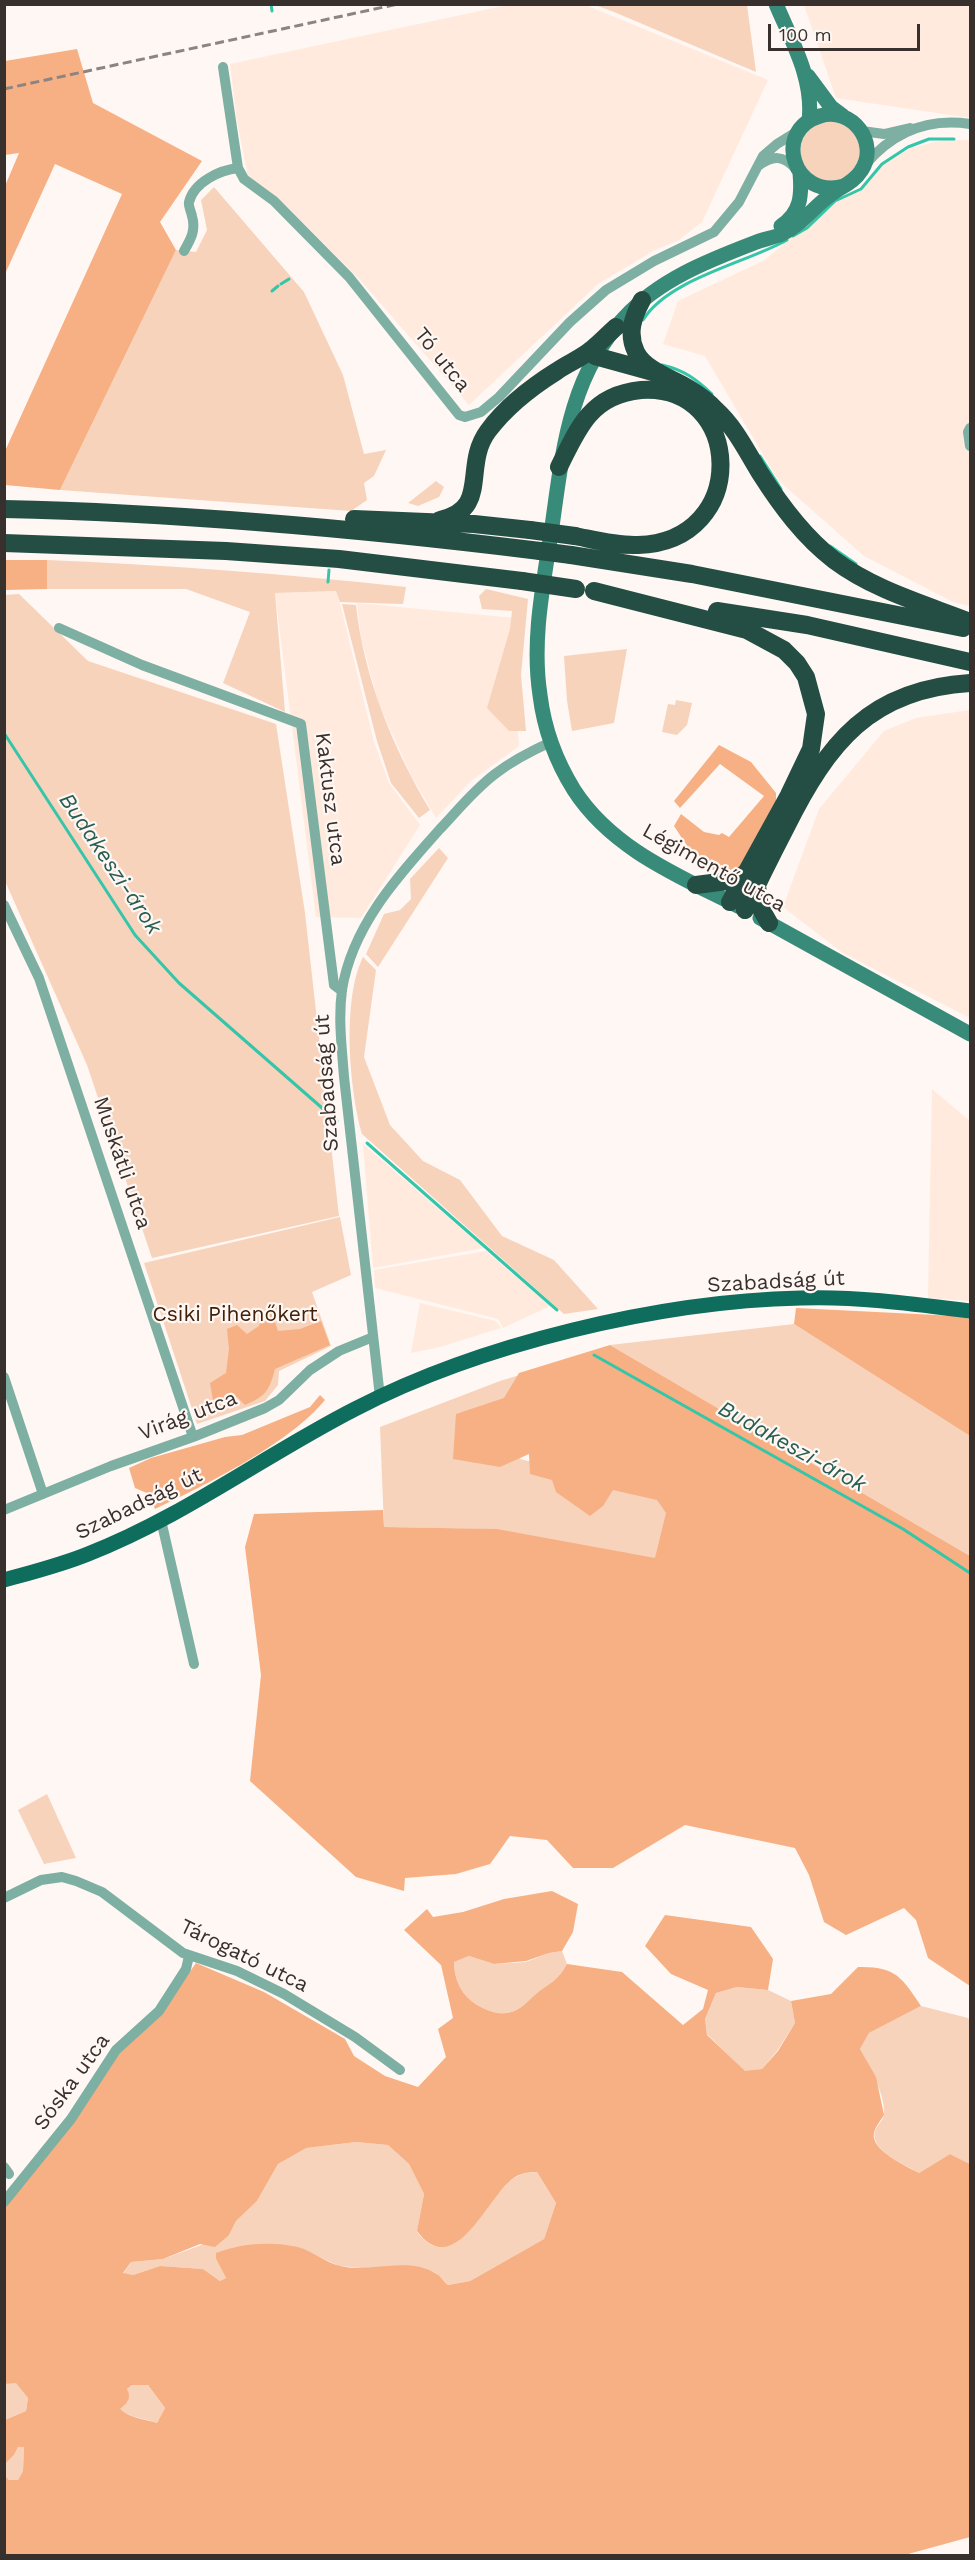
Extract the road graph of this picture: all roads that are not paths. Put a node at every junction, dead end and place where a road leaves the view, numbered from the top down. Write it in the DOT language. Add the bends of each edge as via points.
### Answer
graph roads {
  1 [pos="776,4"];
  2 [pos="223,67"];
  3 [pos="806,73"];
  4 [pos="843,116"];
  5 [pos="970,124"];
  6 [pos="922,125"];
  7 [pos="804,126"];
  8 [pos="862,131"];
  9 [pos="758,166"];
  10 [pos="864,166"];
  11 [pos="238,168"];
  12 [pos="801,174"];
  13 [pos="844,186"];
  14 [pos="755,242"];
  15 [pos="184,251"];
  16 [pos="642,300"];
  17 [pos="616,327"];
  18 [pos="596,356"];
  19 [pos="663,375"];
  20 [pos="970,428"];
  21 [pos="970,446"];
  22 [pos="559,467"];
  23 [pos="4,509"];
  24 [pos="431,522"];
  25 [pos="345,524"];
  26 [pos="4,543"];
  27 [pos="594,591"];
  28 [pos="970,622"];
  29 [pos="59,628"];
  30 [pos="970,630"];
  31 [pos="970,662"];
  32 [pos="970,683"];
  33 [pos="550,742"];
  34 [pos="750,880"];
  35 [pos="696,885"];
  36 [pos="4,905"];
  37 [pos="738,906"];
  38 [pos="769,923"];
  39 [pos="342,992"];
  40 [pos="970,1034"];
  41 [pos="970,1311"];
  42 [pos="373,1337"];
  43 [pos="4,1377"];
  44 [pos="380,1397"];
  45 [pos="193,1437"];
  46 [pos="43,1494"];
  47 [pos="4,1510"];
  48 [pos="161,1520"];
  49 [pos="4,1580"];
  50 [pos="194,1664"];
  51 [pos="4,1898"];
  52 [pos="189,1956"];
  53 [pos="400,2070"];
  54 [pos="4,2202"];
  1 -- 3 [label="main road"];
  2 -- 11 [label="street"];
  3 -- 4 [label="main road" via="831,107"];
  3 -- 7 [label="main road" via="810,99"];
  4 -- 7 [label="main road" via="825,114"];
  4 -- 8 [label="main road"];
  5 -- 6 [label="street" via="939,121"];
  6 -- 8 [label="street" via="884,134"];
  6 -- 10 [label="street" via="879,149"];
  7 -- 9 [label="street, Tó utca" via="768,150"];
  7 -- 12 [label="main road" via="793,153"];
  8 -- 10 [label="main road" via="867,145"];
  9 -- 11 [label="street, Tó utca" via="739,202 714,232 606,290 499,397 481,412 466,417 459,415 349,278 274,201 244,179"];
  9 -- 12 [label="street" via="768,159 782,157"];
  10 -- 13 [label="main road"];
  11 -- 15 [label="street" via="213,175 190,199 195,227"];
  12 -- 13 [label="main road" via="823,188"];
  12 -- 14 [label="main road" via="801,197 793,217"];
  13 -- 14 [label="main road" via="798,224 782,234"];
  14 -- 16 [label="main road, Légimentő utca" via="685,272"];
  16 -- 17 [label="main road, Légimentő utca"];
  16 -- 19 [label="highway" via="632,321 633,345 640,358"];
  17 -- 18 [label="main road, Légimentő utca"];
  17 -- 24 [label="highway" via="591,350 546,378 494,424 476,454 467,507 452,518"];
  18 -- 19 [label="highway"];
  18 -- 22 [label="main road, Légimentő utca" via="573,407"];
  19 -- 28 [label="highway" via="689,388 719,412 794,520 820,548 876,585"];
  20 -- 21 [label="street"];
  22 -- 24 [label="highway, bridge" via="591,413 612,398 633,391 666,392 691,404 713,430 720,448 720,478 704,516 683,533 663,541 638,545"];
  22 -- 33 [label="main road, Légimentő utca" via="537,663"];
  23 -- 25 [label="highway"];
  24 -- 25 [label="highway"];
  25 -- 30 [label="highway, bridge" via="692,574"];
  26 -- 27 [label="highway, bridge" via="347,559"];
  27 -- 31 [label="highway" via="807,625"];
  27 -- 34 [label="highway" via="747,630 776,644 803,670 816,714 811,749"];
  29 -- 39 [label="street, Kaktusz utca" via="142,665 301,724 334,985"];
  32 -- 34 [label="highway" via="936,687 896,699 844,736 818,769"];
  33 -- 35 [label="main road, Légimentő utca" via="570,783 592,813 633,849"];
  33 -- 39 [label="street, Szabadság út" via="477,789 397,877 357,944"];
  34 -- 35 [label="highway"];
  34 -- 37 [label="highway"];
  34 -- 38 [label="highway"];
  35 -- 37 [label="main road, Légimentő utca"];
  36 -- 45 [label="street, Muskátli utca" via="39,978"];
  37 -- 38 [label="main road, Légimentő utca"];
  38 -- 40 [label="main road, Légimentő utca"];
  39 -- 42 [label="street, Szabadság út" via="344,1077"];
  41 -- 44 [label="main road, Szabadság út" via="803,1298 683,1309 575,1330 504,1350"];
  42 -- 44 [label="street, Szabadság út"];
  42 -- 45 [label="street, Virág utca" via="339,1351 310,1370 279,1400"];
  43 -- 46 [label="street"];
  44 -- 48 [label="main road, Szabadság út"];
  45 -- 46 [label="street, Virág utca"];
  46 -- 47 [label="street, Virág utca"];
  48 -- 49 [label="main road, Szabadság út" via="90,1554"];
  48 -- 50 [label="street"];
  51 -- 52 [label="street, Tárogató utca" via="41,1880 62,1876 102,1892"];
  52 -- 53 [label="street, Tárogató utca" via="237,1971 274,1989 346,2031"];
  52 -- 54 [label="street, Sóska utca" via="186,1969 159,2011 116,2050 71,2119"];
}
